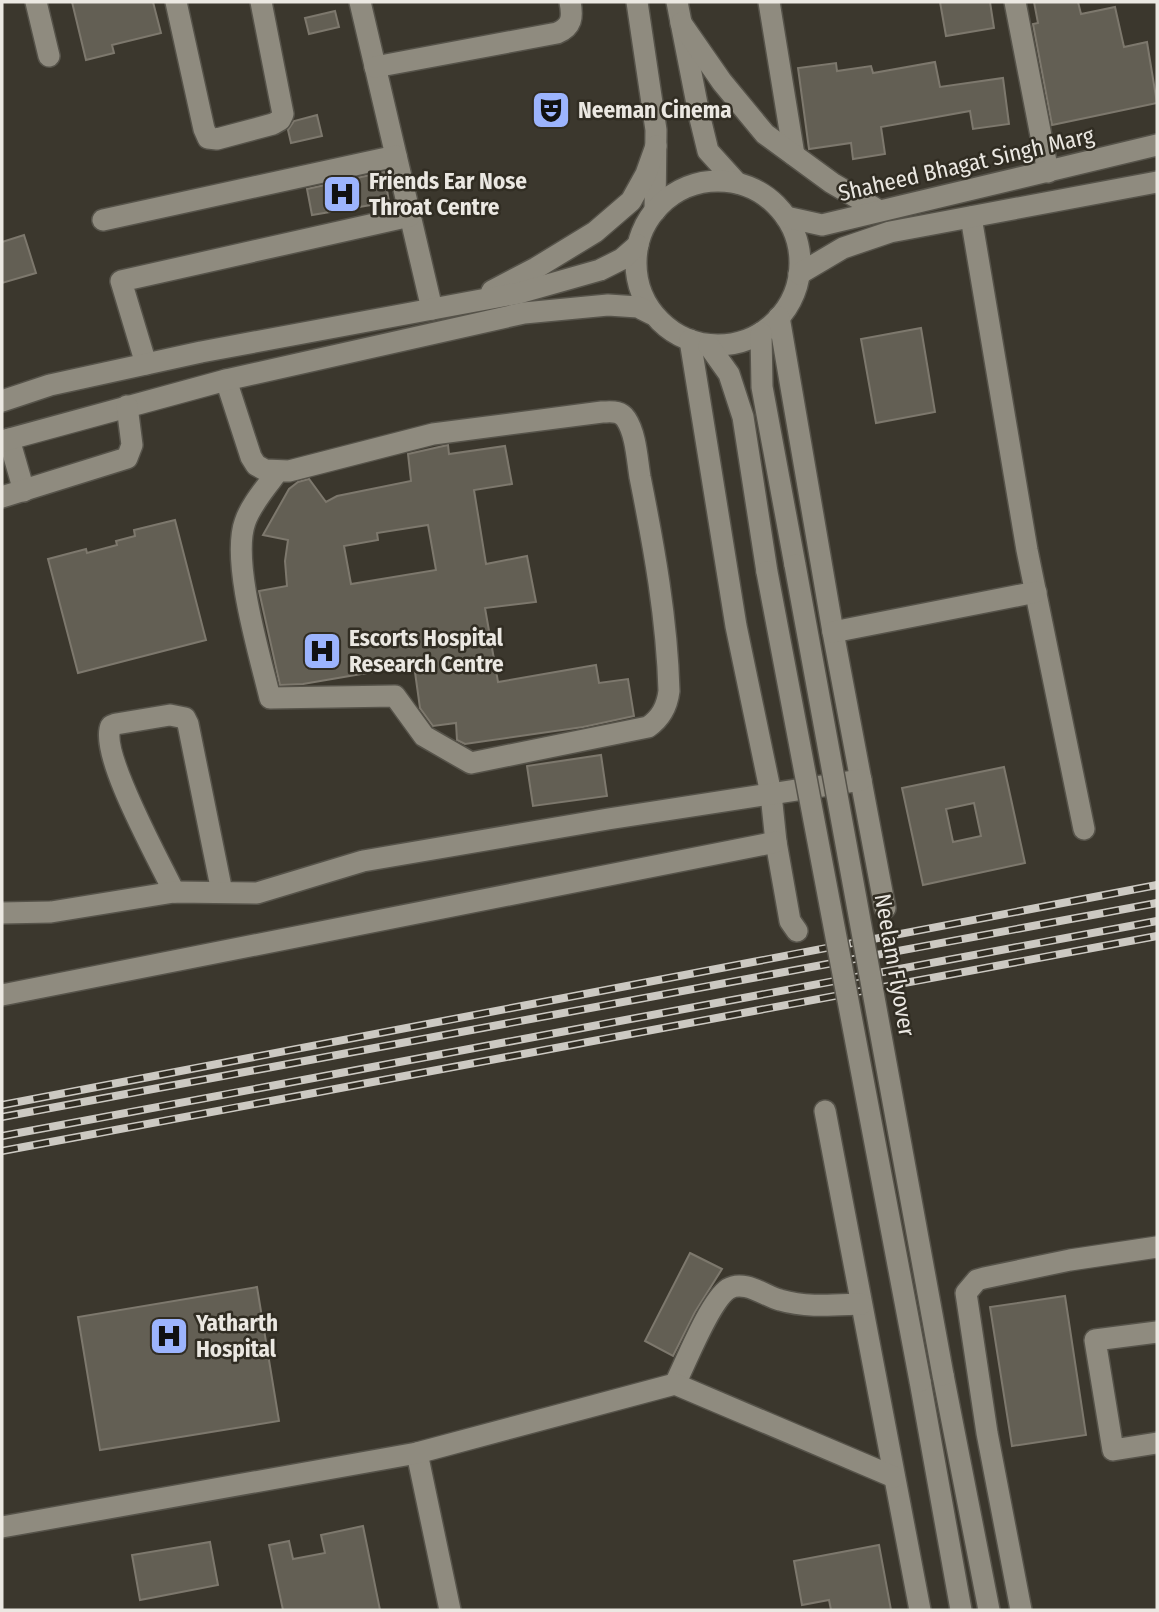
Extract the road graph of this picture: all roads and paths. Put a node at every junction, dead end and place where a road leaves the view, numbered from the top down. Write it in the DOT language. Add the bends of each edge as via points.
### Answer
graph roads {
  1 [pos="36,2"];
  2 [pos="179,2"];
  3 [pos="261,2"];
  4 [pos="360,2"];
  5 [pos="570,2"];
  6 [pos="637,2"];
  7 [pos="769,2"];
  8 [pos="1015,2"];
  9 [pos="679,12"];
  10 [pos="48,56"];
  11 [pos="375,67"];
  12 [pos="1157,145"];
  13 [pos="656,146"];
  14 [pos="794,155"];
  15 [pos="396,156"];
  16 [pos="1048,172"];
  17 [pos="1157,182"];
  18 [pos="737,183"];
  19 [pos="878,210"];
  20 [pos="655,211"];
  21 [pos="410,216"];
  22 [pos="971,217"];
  23 [pos="786,218"];
  24 [pos="103,220"];
  25 [pos="638,245"];
  26 [pos="799,274"];
  27 [pos="472,301"];
  28 [pos="432,309"];
  29 [pos="652,314"];
  30 [pos="779,317"];
  31 [pos="761,333"];
  32 [pos="699,343"];
  33 [pos="146,364"];
  34 [pos="98,374"];
  35 [pos="226,380"];
  36 [pos="2,401"];
  37 [pos="117,409"];
  38 [pos="6,440"];
  39 [pos="277,472"];
  40 [pos="23,491"];
  41 [pos="2,497"];
  42 [pos="1036,592"];
  43 [pos="833,632"];
  44 [pos="861,780"];
  45 [pos="771,794"];
  46 [pos="1084,829"];
  47 [pos="776,842"];
  48 [pos="174,892"];
  49 [pos="222,892"];
  50 [pos="885,908"];
  51 [pos="2,913"];
  52 [pos="797,931"];
  53 [pos="2,995"];
  54 [pos="825,1111"];
  55 [pos="1157,1247"];
  56 [pos="861,1304"];
  57 [pos="1157,1332"];
  58 [pos="675,1384"];
  59 [pos="1157,1443"];
  60 [pos="416,1453"];
  61 [pos="894,1477"];
  62 [pos="2,1527"];
  63 [pos="450,1610"];
  64 [pos="920,1610"];
  65 [pos="961,1610"];
  66 [pos="989,1610"];
  67 [pos="1021,1610"];
  1 -- 10 [label="street"];
  2 -- 3 [label="street" via="204,129 208,138 217,139 273,124 283,114"];
  4 -- 11 [label="street"];
  5 -- 11 [label="street" via="571,22 557,33"];
  6 -- 13 [label="street"];
  7 -- 14 [label="street"];
  8 -- 16 [label="street"];
  9 -- 14 [label="street" via="722,82 765,134"];
  9 -- 18 [label="street" via="708,150"];
  11 -- 15 [label="street"];
  12 -- 16 [label="street, Shaheed Bhagat Singh Marg"];
  13 -- 20 [label="street"];
  13 -- 27 [label="street" via="631,201 595,232"];
  14 -- 19 [label="street"];
  15 -- 21 [label="street"];
  15 -- 24 [label="street"];
  16 -- 19 [label="street, Shaheed Bhagat Singh Marg"];
  17 -- 22 [label="street"];
  18 -- 20 [label="street" via="703,181 677,191"];
  18 -- 23 [label="street" via="764,195"];
  19 -- 23 [label="street, Shaheed Bhagat Singh Marg" via="822,225"];
  20 -- 25 [label="street"];
  21 -- 28 [label="street"];
  21 -- 33 [label="street" via="121,281"];
  22 -- 26 [label="street" via="890,232 843,248"];
  22 -- 42 [label="street"];
  23 -- 26 [label="street" via="797,243"];
  25 -- 27 [label="street" via="600,270"];
  25 -- 29 [label="street" via="636,281"];
  26 -- 30 [label="street" via="791,302"];
  27 -- 28 [label="street"];
  28 -- 33 [label="street"];
  29 -- 32 [label="street" via="678,336"];
  29 -- 35 [label="street" via="638,307 608,305 524,313"];
  30 -- 31 [label="street"];
  30 -- 43 [label="street"];
  31 -- 32 [label="street" via="752,339"];
  31 -- 66 [label="street, Neelam Flyover, bridge" via="762,387"];
  32 -- 45 [label="street" via="736,625"];
  32 -- 65 [label="street, bridge" via="729,374 743,417 767,572"];
  33 -- 34 [label="street"];
  34 -- 36 [label="street"];
  34 -- 37 [label="street"];
  35 -- 37 [label="street"];
  35 -- 39 [label="street" via="251,457 256,465"];
  37 -- 38 [label="street"];
  37 -- 40 [label="street" via="132,445 127,458"];
  38 -- 40 [label="street"];
  39 -- 39 [label="street" via="433,434 618,412 633,437 664,622 669,691 662,714 648,727 471,763 424,736 395,696 270,698 241,557 249,511"];
  40 -- 41 [label="street"];
  42 -- 43 [label="street"];
  42 -- 46 [label="street"];
  43 -- 44 [label="street"];
  44 -- 45 [label="street"];
  44 -- 50 [label="street"];
  45 -- 47 [label="street"];
  45 -- 49 [label="street" via="363,861 257,892"];
  47 -- 52 [label="street" via="790,921"];
  47 -- 53 [label="street"];
  48 -- 49 [label="street"];
  48 -- 49 [label="street" via="117,774 108,736 116,724 170,715 184,718 188,724"];
  48 -- 51 [label="street" via="51,912"];
  54 -- 56 [label="street"];
  55 -- 67 [label="street" via="984,1278 976,1280 966,1293 986,1433"];
  56 -- 58 [label="street" via="800,1305 752,1289 728,1289 716,1302"];
  56 -- 61 [label="street"];
  57 -- 59 [label="street" via="1095,1340 1113,1450"];
  58 -- 60 [label="street"];
  58 -- 61 [label="street"];
  60 -- 62 [label="street"];
  60 -- 63 [label="street"];
  61 -- 64 [label="street"];
}
